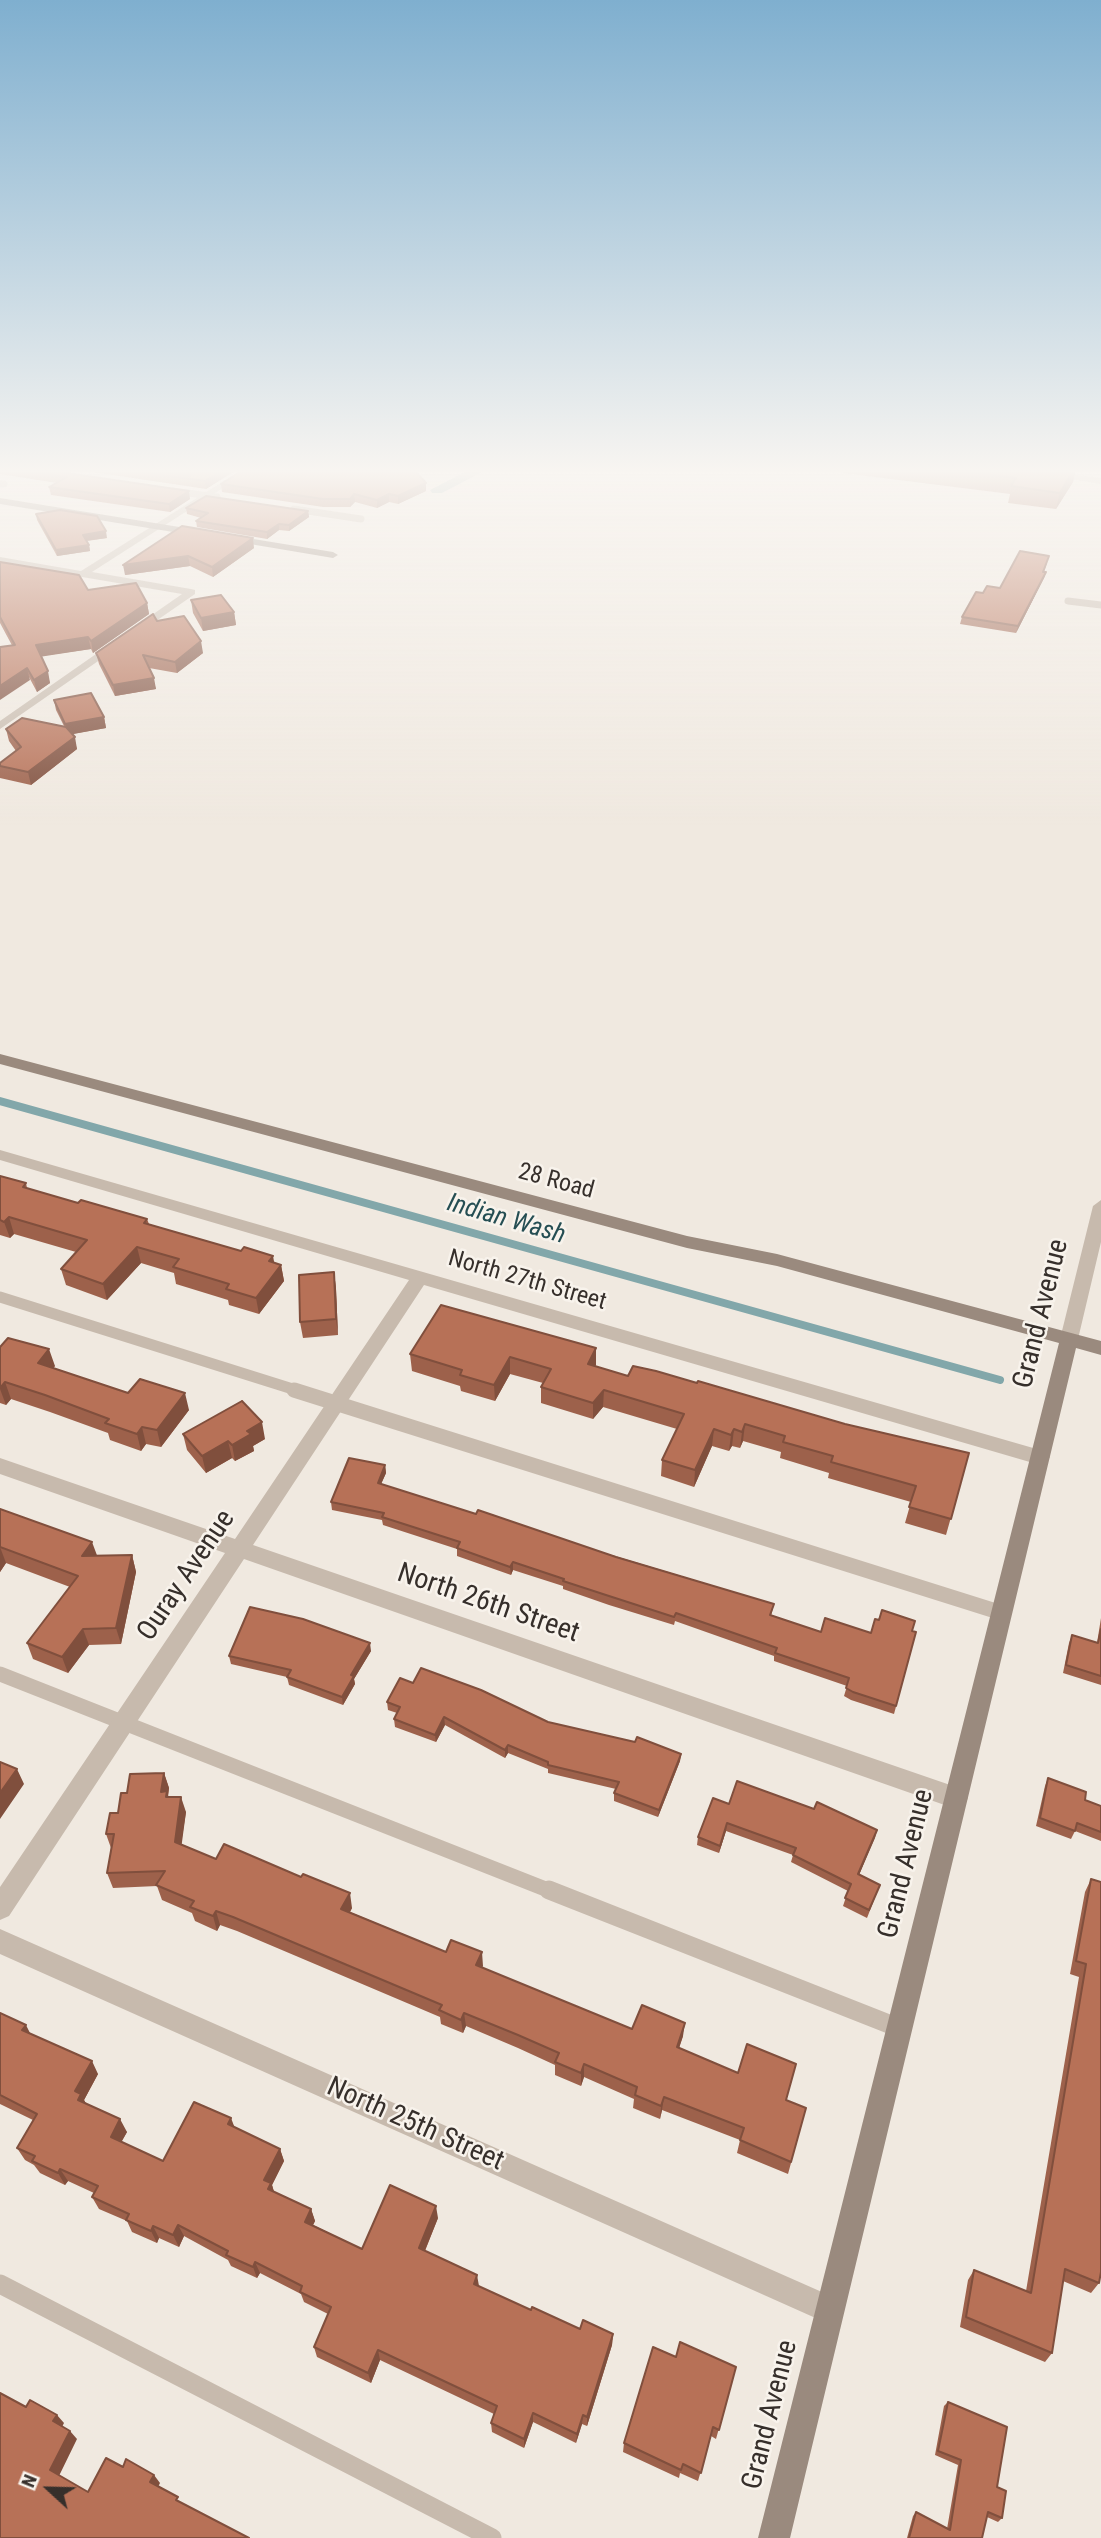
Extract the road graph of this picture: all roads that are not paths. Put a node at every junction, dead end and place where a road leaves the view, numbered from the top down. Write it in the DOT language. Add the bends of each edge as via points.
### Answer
graph roads {
  1 [pos="182,590"];
  2 [pos="1068,601"];
  3 [pos="1101,605"];
  4 [pos="0,726"];
  5 [pos="0,1059"];
  6 [pos="0,1155"];
  7 [pos="1101,1206"];
  8 [pos="421,1276"];
  9 [pos="0,1297"];
  10 [pos="1069,1339"];
  11 [pos="1101,1348"];
  12 [pos="336,1404"];
  13 [pos="1040,1457"];
  14 [pos="0,1466"];
  15 [pos="239,1549"];
  16 [pos="1002,1613"];
  17 [pos="0,1674"];
  18 [pos="123,1723"];
  19 [pos="956,1798"];
  20 [pos="0,1908"];
  21 [pos="0,1941"];
  22 [pos="899,2028"];
  23 [pos="0,2284"];
  24 [pos="830,2310"];
  25 [pos="492,2538"];
  26 [pos="774,2538"];
  1 -- 4 [label="street" via="191,592"];
  2 -- 3 [label="lane"];
  5 -- 10 [label="street, 28 Road"];
  6 -- 8 [label="street, North 27th Street"];
  7 -- 10 [label="street, Grand Avenue"];
  8 -- 12 [label="street, Ouray Avenue"];
  8 -- 13 [label="street, North 27th Street"];
  9 -- 12 [label="lane"];
  10 -- 11 [label="street, 28 Road"];
  10 -- 13 [label="street, Grand Avenue"];
  12 -- 15 [label="street, Ouray Avenue"];
  12 -- 16 [label="lane"];
  13 -- 16 [label="street, Grand Avenue"];
  14 -- 15 [label="street, North 26th Street"];
  15 -- 18 [label="street, Ouray Avenue"];
  15 -- 19 [label="street, North 26th Street"];
  16 -- 19 [label="street, Grand Avenue"];
  17 -- 18 [label="lane"];
  18 -- 20 [label="street, Ouray Avenue"];
  18 -- 22 [label="lane"];
  19 -- 22 [label="street, Grand Avenue"];
  21 -- 24 [label="street, North 25th Street"];
  22 -- 24 [label="street, Grand Avenue"];
  23 -- 25 [label="lane"];
  24 -- 26 [label="street, Grand Avenue"];
}
